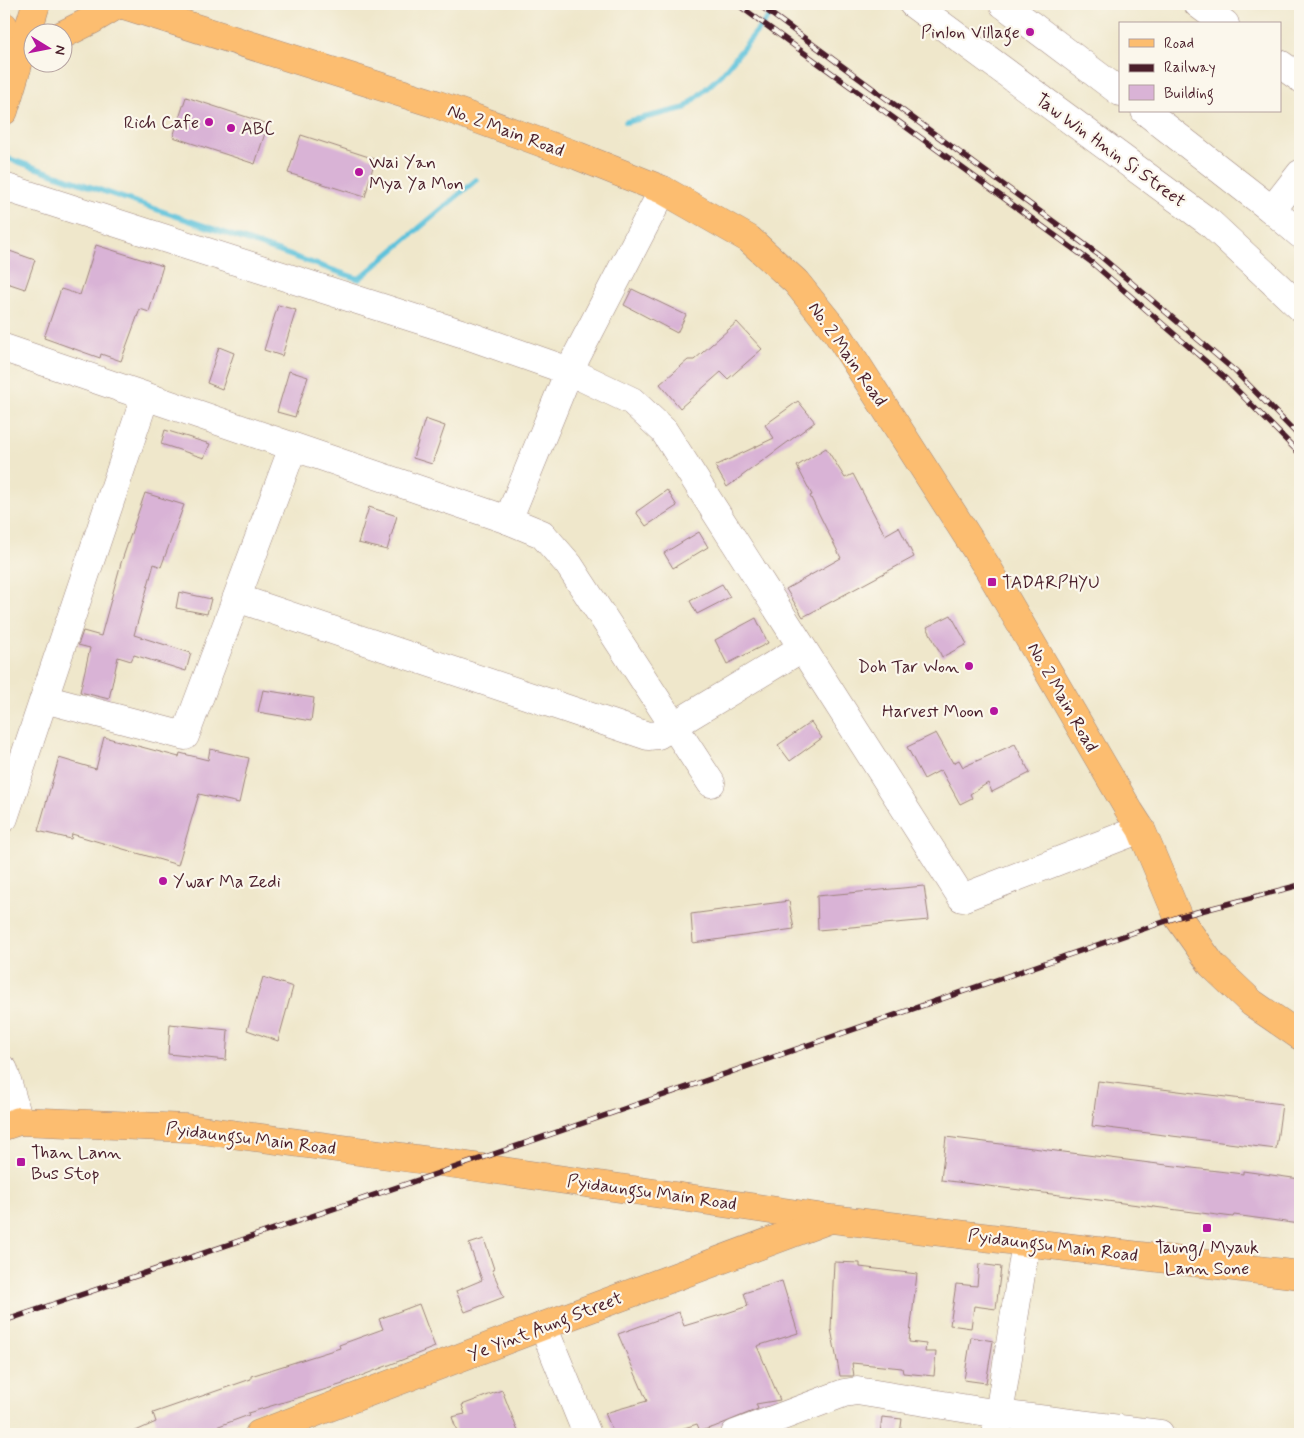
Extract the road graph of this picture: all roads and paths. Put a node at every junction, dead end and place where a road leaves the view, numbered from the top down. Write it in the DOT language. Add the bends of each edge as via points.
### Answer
graph roads {
  1 [pos="36,4"];
  2 [pos="120,4"];
  3 [pos="913,4"];
  4 [pos="1003,4"];
  5 [pos="1198,4"];
  6 [pos="33,22"];
  7 [pos="1222,22"];
  8 [pos="4,26"];
  9 [pos="72,30"];
  10 [pos="22,57"];
  11 [pos="1282,65"];
  12 [pos="22,69"];
  13 [pos="1300,78"];
  14 [pos="1119,91"];
  15 [pos="4,111"];
  16 [pos="1146,112"];
  17 [pos="1300,174"];
  18 [pos="4,187"];
  19 [pos="663,190"];
  20 [pos="1272,210"];
  21 [pos="1300,234"];
  22 [pos="1300,307"];
  23 [pos="4,348"];
  24 [pos="569,372"];
  25 [pos="145,397"];
  26 [pos="293,447"];
  27 [pos="508,520"];
  28 [pos="237,598"];
  29 [pos="802,648"];
  30 [pos="44,699"];
  31 [pos="674,725"];
  32 [pos="712,783"];
  33 [pos="6,803"];
  34 [pos="1141,829"];
  35 [pos="1300,1036"];
  36 [pos="4,1070"];
  37 [pos="11,1123"];
  38 [pos="832,1219"];
  39 [pos="1026,1242"];
  40 [pos="1300,1275"];
  41 [pos="543,1326"];
  42 [pos="997,1424"];
  43 [pos="259,1434"];
  44 [pos="587,1434"];
  45 [pos="735,1434"];
  46 [pos="1160,1434"];
  1 -- 6 [label="main road"];
  2 -- 9 [label="main road"];
  2 -- 19 [label="main road, No. 2 Main Road" via="436,104"];
  3 -- 22 [label="street, Taw Win Hnin Si Street" via="1210,223"];
  4 -- 14 [label="street"];
  5 -- 7 [label="street"];
  8 -- 10 [label="main road"];
  11 -- 13 [label="street"];
  12 -- 15 [label="main road"];
  16 -- 20 [label="street"];
  17 -- 20 [label="street"];
  18 -- 24 [label="street" via="464,334"];
  19 -- 24 [label="street"];
  19 -- 34 [label="main road, No. 2 Main Road" via="749,239 796,282 837,333 989,570"];
  20 -- 21 [label="street"];
  23 -- 25 [label="street"];
  24 -- 27 [label="street"];
  24 -- 29 [label="street" via="632,401 664,431"];
  25 -- 26 [label="street"];
  25 -- 30 [label="street"];
  26 -- 27 [label="street"];
  26 -- 28 [label="street"];
  27 -- 31 [label="street" via="542,534 569,565"];
  28 -- 30 [label="street" via="185,736"];
  28 -- 31 [label="street" via="648,736 658,735"];
  29 -- 31 [label="street"];
  29 -- 34 [label="street" via="962,898"];
  30 -- 33 [label="street"];
  31 -- 32 [label="street"];
  34 -- 35 [label="main road, No. 2 Main Road" via="1178,917 1212,965 1252,1003"];
  36 -- 37 [label="street"];
  37 -- 38 [label="main road, Pyidaungsu Main Road" via="187,1128"];
  38 -- 39 [label="main road, Pyidaungsu Main Road"];
  38 -- 41 [label="main road, Ye Yint Aung Street"];
  39 -- 40 [label="main road, Pyidaungsu Main Road"];
  39 -- 42 [label="street"];
  41 -- 43 [label="main road, Ye Yint Aung Street"];
  41 -- 44 [label="street"];
  42 -- 45 [label="street" via="858,1391 844,1393"];
  42 -- 46 [label="street"];
}
